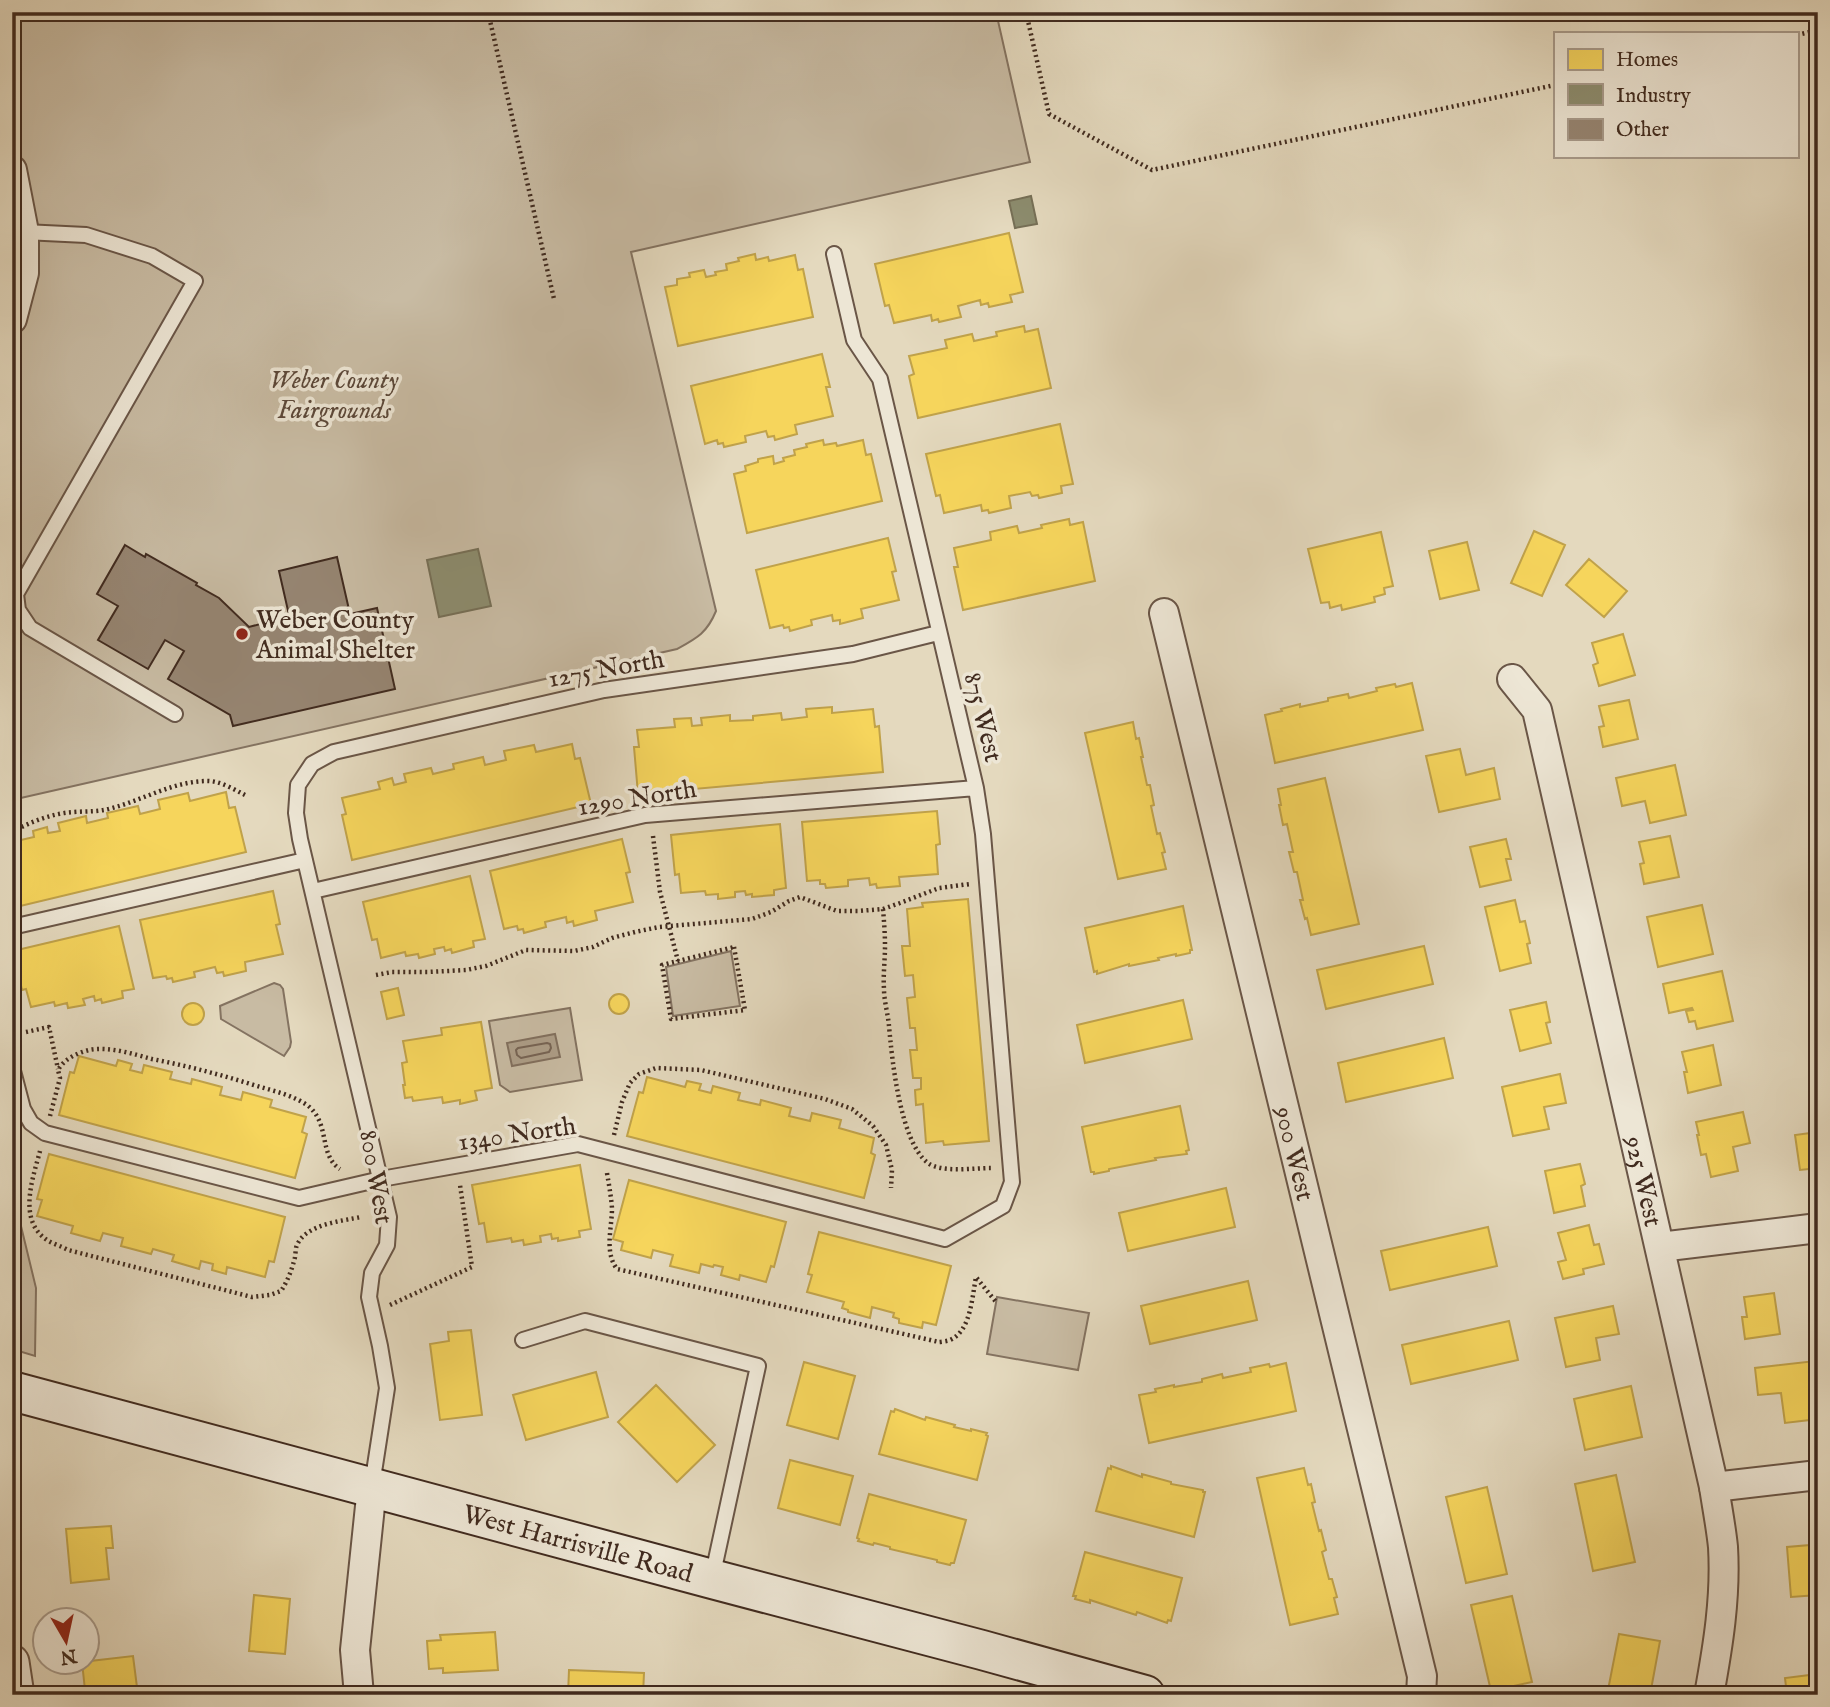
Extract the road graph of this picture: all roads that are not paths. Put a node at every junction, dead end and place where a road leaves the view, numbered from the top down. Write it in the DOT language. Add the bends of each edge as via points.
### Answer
graph roads {
  1 [pos="12,170"];
  2 [pos="24,232"];
  3 [pos="834,254"];
  4 [pos="12,319"];
  5 [pos="1164,613"];
  6 [pos="938,633"];
  7 [pos="1512,679"];
  8 [pos="175,714"];
  9 [pos="298,785"];
  10 [pos="976,788"];
  11 [pos="305,860"];
  12 [pos="313,891"];
  13 [pos="12,927"];
  14 [pos="12,1067"];
  15 [pos="381,1179"];
  16 [pos="1003,1206"];
  17 [pos="1818,1228"];
  18 [pos="1660,1247"];
  19 [pos="523,1340"];
  20 [pos="12,1391"];
  21 [pos="1818,1475"];
  22 [pos="372,1487"];
  23 [pos="1714,1487"];
  24 [pos="712,1579"];
  25 [pos="12,1662"];
  26 [pos="17,1695"];
  27 [pos="359,1695"];
  28 [pos="1145,1695"];
  29 [pos="1421,1695"];
  30 [pos="1709,1695"];
  1 -- 2 [label="street"];
  2 -- 4 [label="street" via="24,273"];
  2 -- 8 [label="lane" via="86,235 152,256 195,281 16,594 18,610 30,628"];
  3 -- 6 [label="lane, 875 West" via="854,340 880,379"];
  5 -- 29 [label="street, 900 West" via="1422,1676"];
  6 -- 9 [label="lane, 1275 North" via="853,654 604,690 334,752 312,764"];
  6 -- 10 [label="lane, 875 West"];
  7 -- 18 [label="street, 925 West" via="1537,710"];
  9 -- 11 [label="lane, 800 West" via="296,813"];
  10 -- 12 [label="lane, 1290 North" via="645,815"];
  10 -- 16 [label="lane, 875 West" via="1012,1182"];
  11 -- 12 [label="lane, 800 West"];
  11 -- 13 [label="lane"];
  12 -- 15 [label="lane, 800 West"];
  14 -- 15 [label="lane, 1340 North" via="23,1110 45,1133 299,1198"];
  15 -- 16 [label="lane, 1340 North" via="578,1144 945,1239"];
  15 -- 22 [label="lane, 800 West" via="389,1217 387,1245 372,1273 369,1297 387,1388"];
  17 -- 18 [label="street"];
  18 -- 23 [label="street, 925 West"];
  19 -- 24 [label="lane" via="585,1321 758,1366"];
  20 -- 22 [label="main road, West Harrisville Road"];
  21 -- 23 [label="street"];
  22 -- 24 [label="main road, West Harrisville Road"];
  22 -- 27 [label="street, 800 West" via="355,1650"];
  23 -- 30 [label="street, 925 West" via="1723,1546 1723,1592"];
  24 -- 28 [label="main road, West Harrisville Road"];
  25 -- 26 [label="street"];
}
